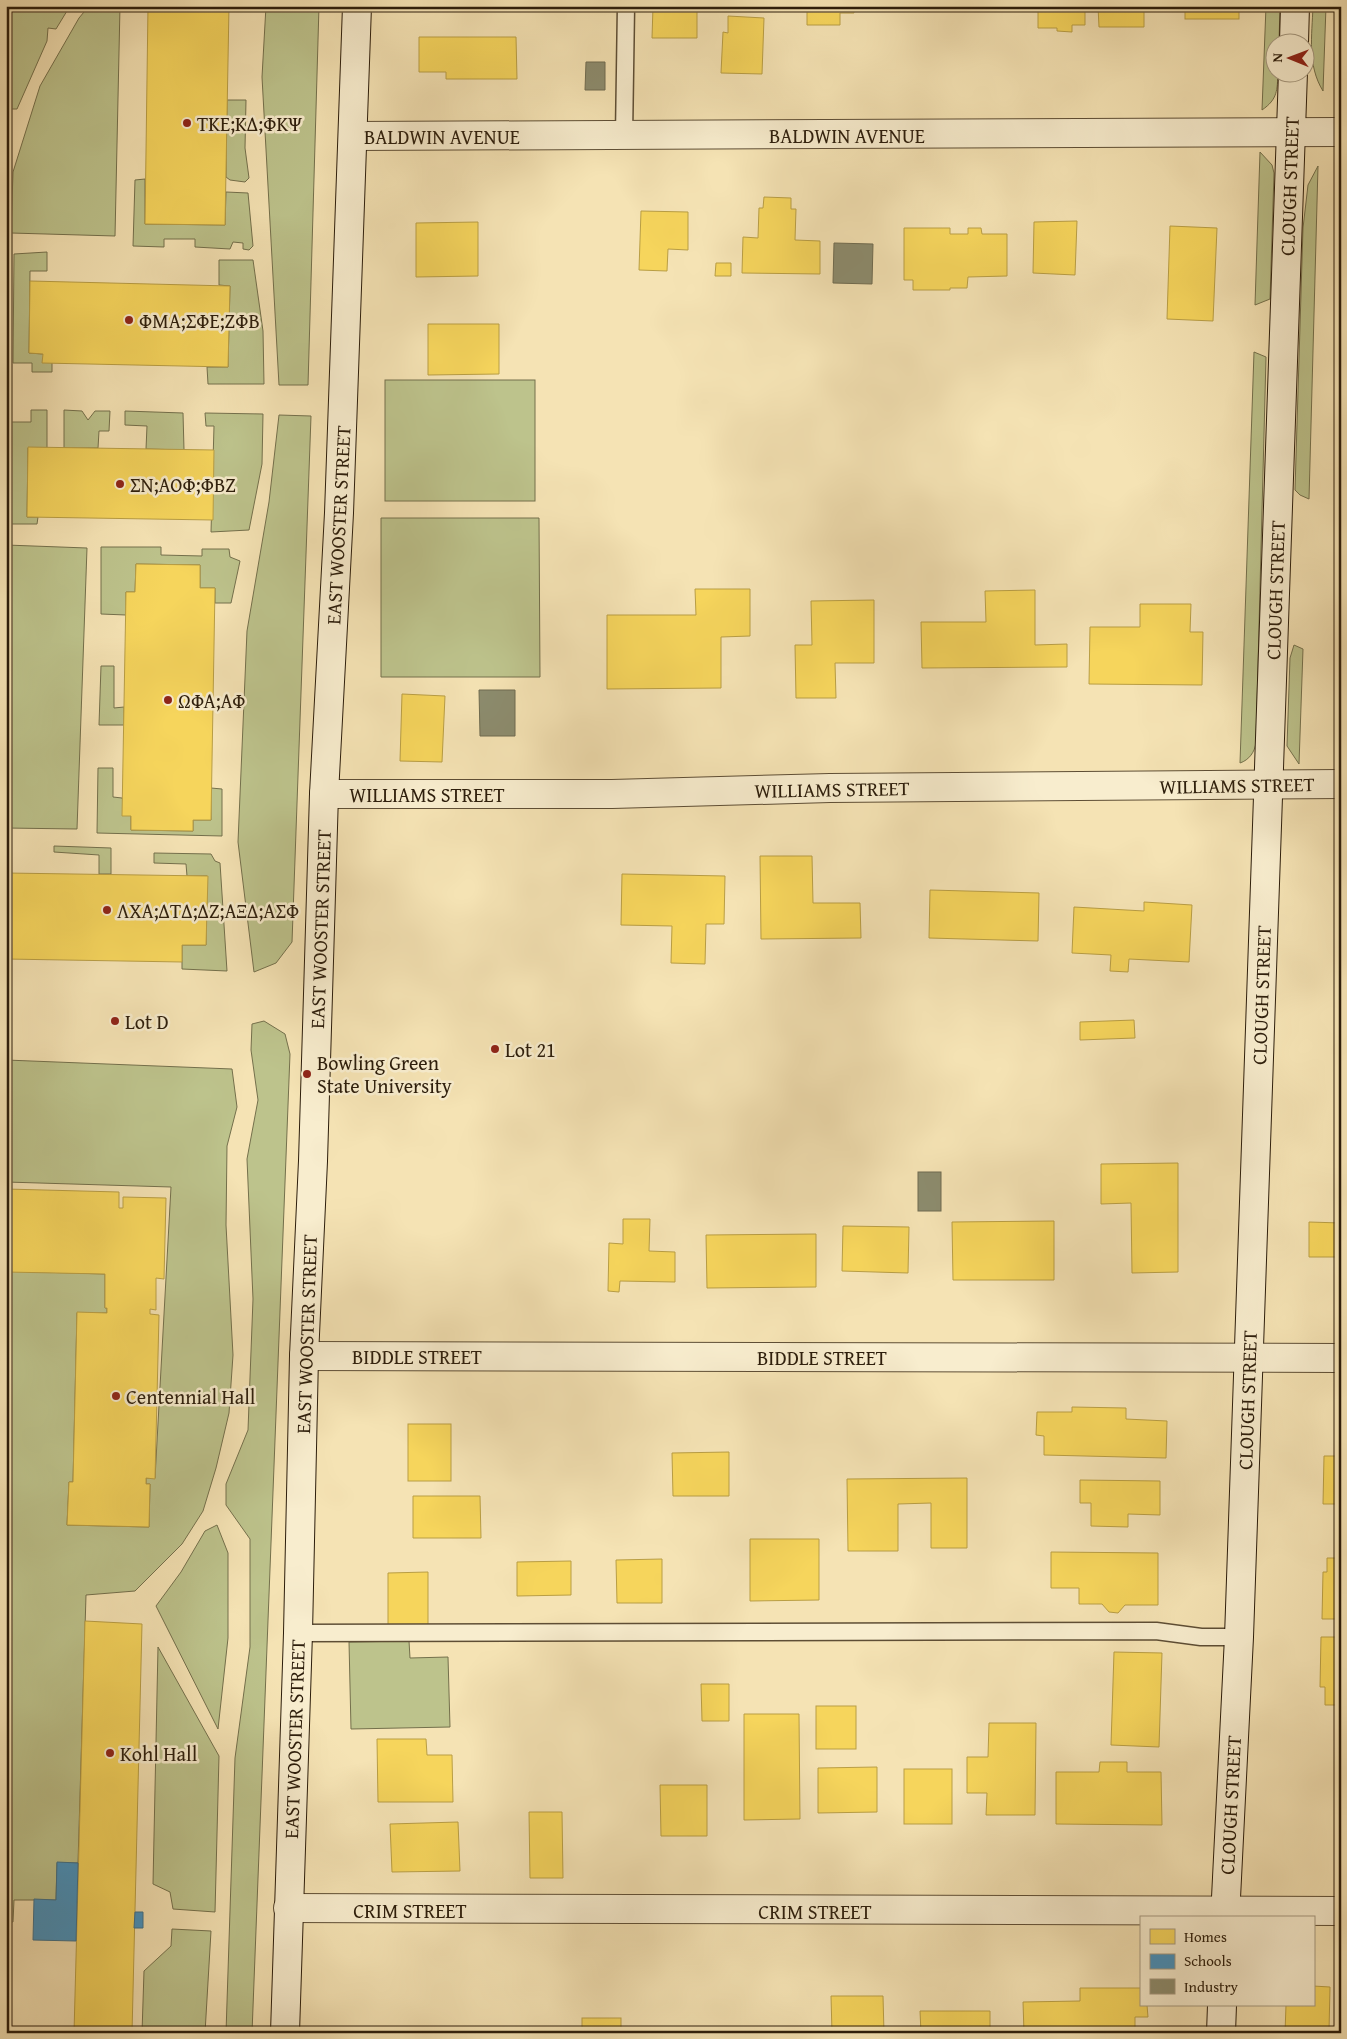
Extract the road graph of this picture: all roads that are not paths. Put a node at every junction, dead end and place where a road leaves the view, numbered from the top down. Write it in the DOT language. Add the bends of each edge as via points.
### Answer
graph roads {
  1 [pos="357,6"];
  2 [pos="626,6"];
  3 [pos="1295,6"];
  4 [pos="1294,32"];
  5 [pos="1293,82"];
  6 [pos="1341,132"];
  7 [pos="1291,133"];
  8 [pos="354,136"];
  9 [pos="624,136"];
  10 [pos="1341,784"];
  11 [pos="1268,785"];
  12 [pos="324,794"];
  13 [pos="304,1356"];
  14 [pos="1341,1358"];
  15 [pos="1248,1359"];
  16 [pos="298,1633"];
  17 [pos="1239,1637"];
  18 [pos="288,1908"];
  19 [pos="1341,1911"];
  20 [pos="1225,1915"];
  21 [pos="1222,2006"];
  22 [pos="285,2033"];
  23 [pos="1221,2033"];
  1 -- 8 [label="street, EAST WOOSTER STREET"];
  2 -- 9 [label="lane"];
  3 -- 4 [label="street"];
  5 -- 7 [label="street, CLOUGH STREET"];
  6 -- 7 [label="street, BALDWIN AVENUE"];
  7 -- 9 [label="street, BALDWIN AVENUE"];
  7 -- 11 [label="street, CLOUGH STREET"];
  8 -- 9 [label="street, BALDWIN AVENUE"];
  8 -- 12 [label="street, EAST WOOSTER STREET" via="340,513"];
  10 -- 11 [label="street, WILLIAMS STREET"];
  11 -- 12 [label="street, WILLIAMS STREET" via="839,788 612,794"];
  11 -- 15 [label="street, CLOUGH STREET"];
  12 -- 13 [label="street, EAST WOOSTER STREET"];
  13 -- 15 [label="street, BIDDLE STREET"];
  13 -- 16 [label="street, EAST WOOSTER STREET"];
  14 -- 15 [label="street, BIDDLE STREET"];
  15 -- 17 [label="street, CLOUGH STREET"];
  16 -- 17 [label="lane" via="1156,1631 1201,1637"];
  16 -- 18 [label="street, EAST WOOSTER STREET"];
  17 -- 20 [label="street, CLOUGH STREET"];
  18 -- 20 [label="street, CRIM STREET"];
  18 -- 22 [label="street, EAST WOOSTER STREET"];
  19 -- 20 [label="street, CRIM STREET"];
  21 -- 23 [label="street"];
}
